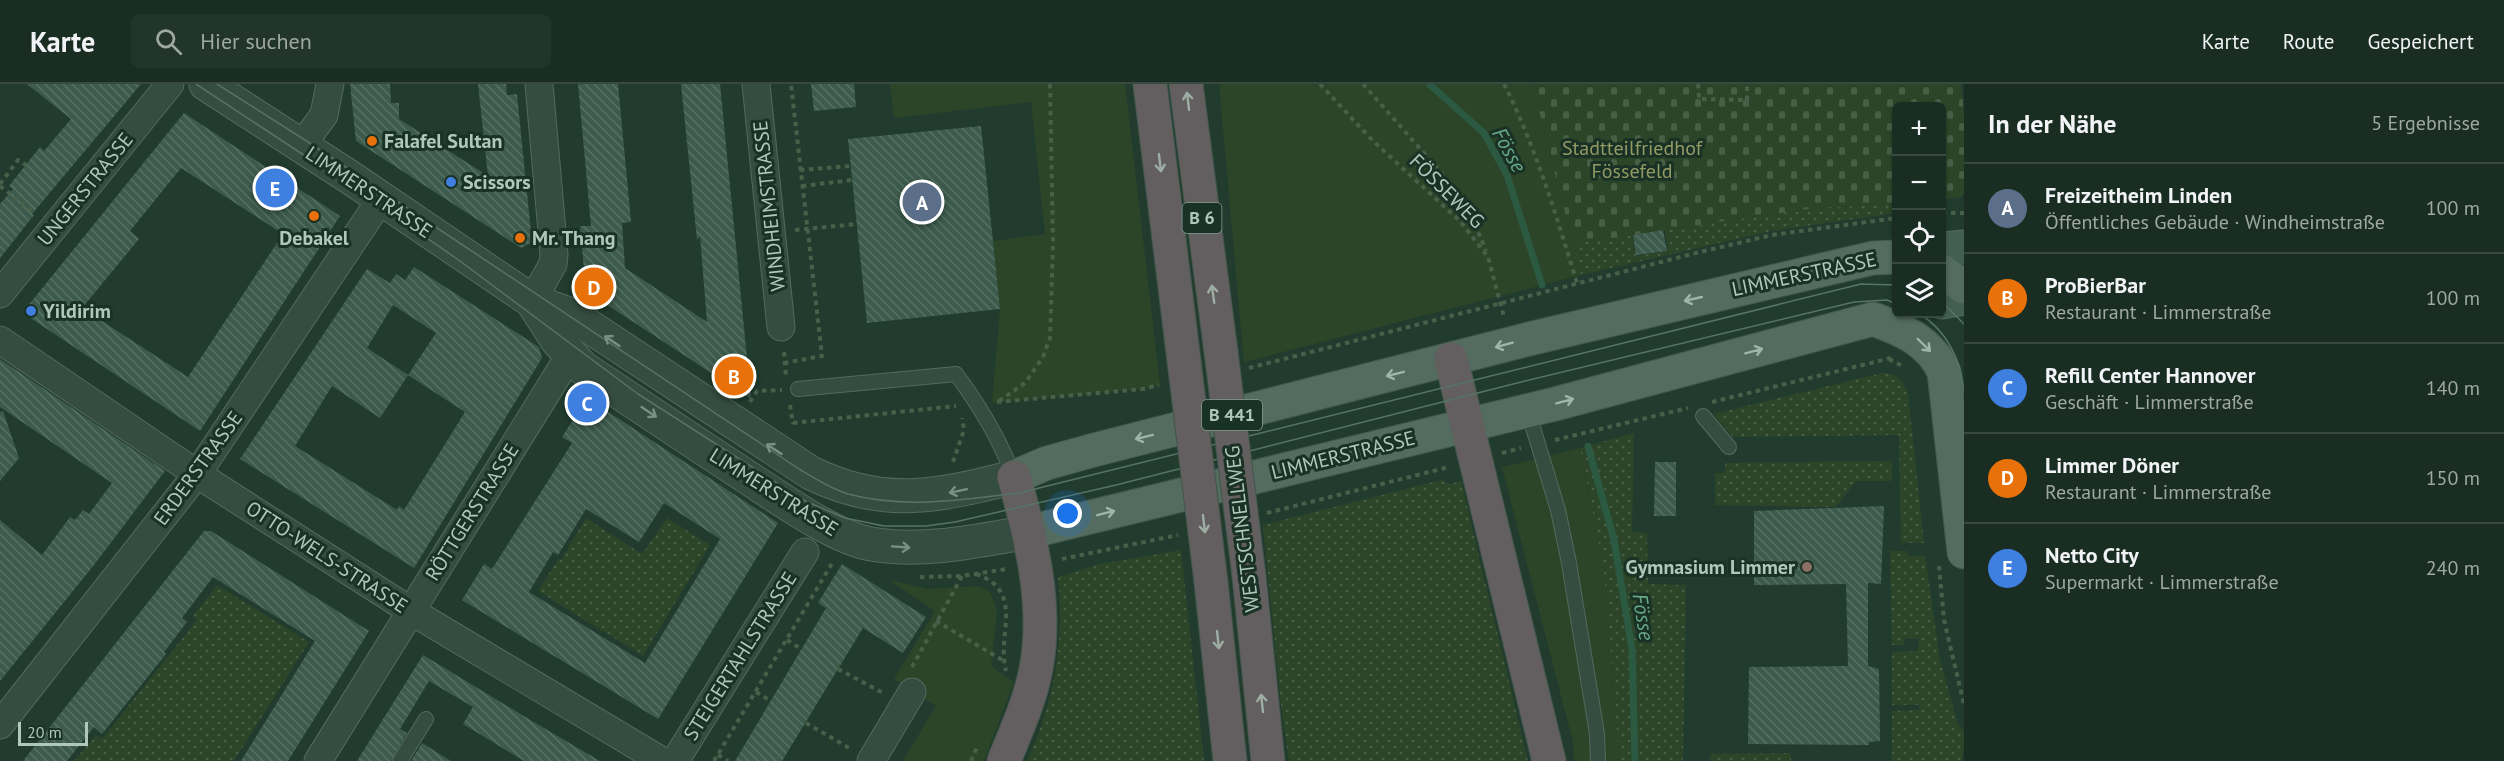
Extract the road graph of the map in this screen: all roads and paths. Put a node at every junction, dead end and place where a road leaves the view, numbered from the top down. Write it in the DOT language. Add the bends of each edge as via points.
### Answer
graph roads {
  1 [pos="170,84"];
  2 [pos="206,84"];
  3 [pos="330,84"];
  4 [pos="539,84"];
  5 [pos="756,84"];
  6 [pos="790,84"];
  7 [pos="1050,84"];
  8 [pos="1150,84"];
  9 [pos="1186,84"];
  10 [pos="1320,84"];
  11 [pos="1363,84"];
  12 [pos="1504,84"];
  13 [pos="1698,84"];
  14 [pos="1747,84"];
  15 [pos="301,146"];
  16 [pos="26,165"];
  17 [pos="850,166"];
  18 [pos="800,171"];
  19 [pos="852,180"];
  20 [pos="0,185"];
  21 [pos="802,186"];
  22 [pos="381,199"];
  23 [pos="1946,213"];
  24 [pos="1964,213"];
  25 [pos="1892,219"];
  26 [pos="857,224"];
  27 [pos="54,227"];
  28 [pos="823,228"];
  29 [pos="1964,246"];
  30 [pos="1946,248"];
  31 [pos="1889,256"];
  32 [pos="1488,257"];
  33 [pos="1946,274"];
  34 [pos="1577,283"];
  35 [pos="1964,287"];
  36 [pos="0,294"];
  37 [pos="1964,298"];
  38 [pos="532,301"];
  39 [pos="1946,301"];
  40 [pos="1501,302"];
  41 [pos="1885,316"];
  42 [pos="781,327"];
  43 [pos="0,340"];
  44 [pos="1511,343"];
  45 [pos="570,355"];
  46 [pos="1451,359"];
  47 [pos="784,360"];
  48 [pos="1233,360"];
  49 [pos="1160,385"];
  50 [pos="798,389"];
  51 [pos="998,402"];
  52 [pos="978,404"];
  53 [pos="744,410"];
  54 [pos="1528,410"];
  55 [pos="1703,416"];
  56 [pos="793,423"];
  57 [pos="1468,425"];
  58 [pos="1729,447"];
  59 [pos="197,474"];
  60 [pos="1014,477"];
  61 [pos="1029,532"];
  62 [pos="805,552"];
  63 [pos="1964,552"];
  64 [pos="838,555"];
  65 [pos="975,574"];
  66 [pos="962,576"];
  67 [pos="411,611"];
  68 [pos="936,621"];
  69 [pos="787,640"];
  70 [pos="801,649"];
  71 [pos="1004,661"];
  72 [pos="838,669"];
  73 [pos="1002,682"];
  74 [pos="756,692"];
  75 [pos="908,699"];
  76 [pos="771,701"];
  77 [pos="426,719"];
  78 [pos="806,723"];
  79 [pos="0,725"];
  80 [pos="991,753"];
  81 [pos="718,755"];
  82 [pos="318,761"];
  83 [pos="400,761"];
  84 [pos="662,761"];
  85 [pos="675,761"];
  86 [pos="714,761"];
  87 [pos="728,761"];
  88 [pos="871,761"];
  89 [pos="971,761"];
  90 [pos="1230,761"];
  91 [pos="1268,761"];
  92 [pos="1549,761"];
  93 [pos="1598,761"];
  1 -- 27 [label="street, UNGERSTRASSE"];
  2 -- 15 [label="street, LIMMERSTRASSE"];
  3 -- 15 [label="street" via="324,115"];
  4 -- 38 [label="street" via="554,254 553,264"];
  5 -- 42 [label="street, WINDHEIMSTRASSE"];
  6 -- 18 [label="path"];
  7 -- 51 [label="path" via="1050,338 1043,357 1025,383"];
  8 -- 90 [label="highway, WESTSCHNELLWEG / B 6, one-way, bridge"];
  48 -- 9 [label="highway, WESTSCHNELLWEG / B 6, one-way"];
  10 -- 32 [label="path, FÖSSEWEG" via="1372,140 1460,221"];
  11 -- 32 [label="path" via="1453,186 1470,212"];
  12 -- 34 [label="path" via="1539,162"];
  13 -- 14 [label="path" via="1699,99 1747,100"];
  15 -- 22 [label="street, LIMMERSTRASSE"];
  16 -- 20 [label="path" via="18,160"];
  17 -- 18 [label="path"];
  18 -- 21 [label="path"];
  19 -- 21 [label="path"];
  20 -- 27 [label="path"];
  21 -- 47 [label="path" via="822,356"];
  22 -- 38 [label="street, LIMMERSTRASSE"];
  22 -- 59 [label="street, ERDERSTRASSE"];
  23 -- 24 [label="path"];
  25 -- 34 [label="path" via="1772,236"];
  26 -- 28 [label="path"];
  27 -- 36 [label="street, UNGERSTRASSE"];
  29 -- 30 [label="main road"];
  31 -- 44 [label="main road, LIMMERSTRASSE / B 441, one-way"];
  32 -- 40 [label="path, FÖSSEWEG"];
  33 -- 35 [label="main road"];
  34 -- 40 [label="path"];
  37 -- 39 [label="main road"];
  38 -- 45 [label="street, LIMMERSTRASSE"];
  60 -- 38 [label="street, LIMMERSTRASSE, one-way" via="952,493 914,497 855,491 830,483 572,315"];
  40 -- 44 [label="path, FÖSSEWEG"];
  40 -- 48 [label="path"];
  54 -- 41 [label="main road, LIMMERSTRASSE, one-way"];
  41 -- 63 [label="main road, one-way" via="1918,339 1944,372"];
  43 -- 59 [label="street, OTTO-WELS-STRASSE"];
  44 -- 46 [label="main road, LIMMERSTRASSE / B 441, one-way"];
  45 -- 61 [label="street, LIMMERSTRASSE, one-way" via="583,368 797,510 844,535 868,544 904,548"];
  45 -- 67 [label="street, RÖTTGERSTRASSE"];
  46 -- 57 [label="highway"];
  46 -- 60 [label="main road, LIMMERSTRASSE / B 441, one-way" via="1047,463"];
  91 -- 48 [label="highway, WESTSCHNELLWEG / B 6, one-way, bridge"];
  49 -- 51 [label="path"];
  50 -- 52 [label="lane" via="956,374"];
  50 -- 53 [label="path" via="757,391"];
  51 -- 52 [label="path"];
  52 -- 56 [label="path"];
  52 -- 60 [label="lane"];
  54 -- 57 [label="main road, LIMMERSTRASSE"];
  54 -- 93 [label="lane" via="1558,510 1569,563"];
  55 -- 58 [label="lane"];
  61 -- 57 [label="main road, LIMMERSTRASSE, one-way"];
  57 -- 92 [label="highway"];
  59 -- 67 [label="street, OTTO-WELS-STRASSE"];
  59 -- 79 [label="street, ERDERSTRASSE"];
  60 -- 61 [label="highway"];
  61 -- 80 [label="highway" via="1037,585 1037,657 1028,698"];
  62 -- 85 [label="street, STEIGERTAHLSTRASSE"];
  64 -- 69 [label="path"];
  65 -- 71 [label="path" via="992,579 1000,591 1008,619"];
  66 -- 68 [label="path"];
  67 -- 82 [label="street, RÖTTGERSTRASSE"];
  67 -- 84 [label="street, OTTO-WELS-STRASSE"];
  68 -- 71 [label="path"];
  68 -- 75 [label="path" via="912,667"];
  69 -- 70 [label="path"];
  69 -- 74 [label="path"];
  71 -- 73 [label="path" via="1007,671"];
  72 -- 75 [label="path"];
  74 -- 76 [label="path"];
  74 -- 81 [label="path"];
  75 -- 88 [label="street"];
  77 -- 83 [label="lane"];
  78 -- 88 [label="path"];
  80 -- 89 [label="path"];
  81 -- 86 [label="path"];
  81 -- 87 [label="path"];
}
